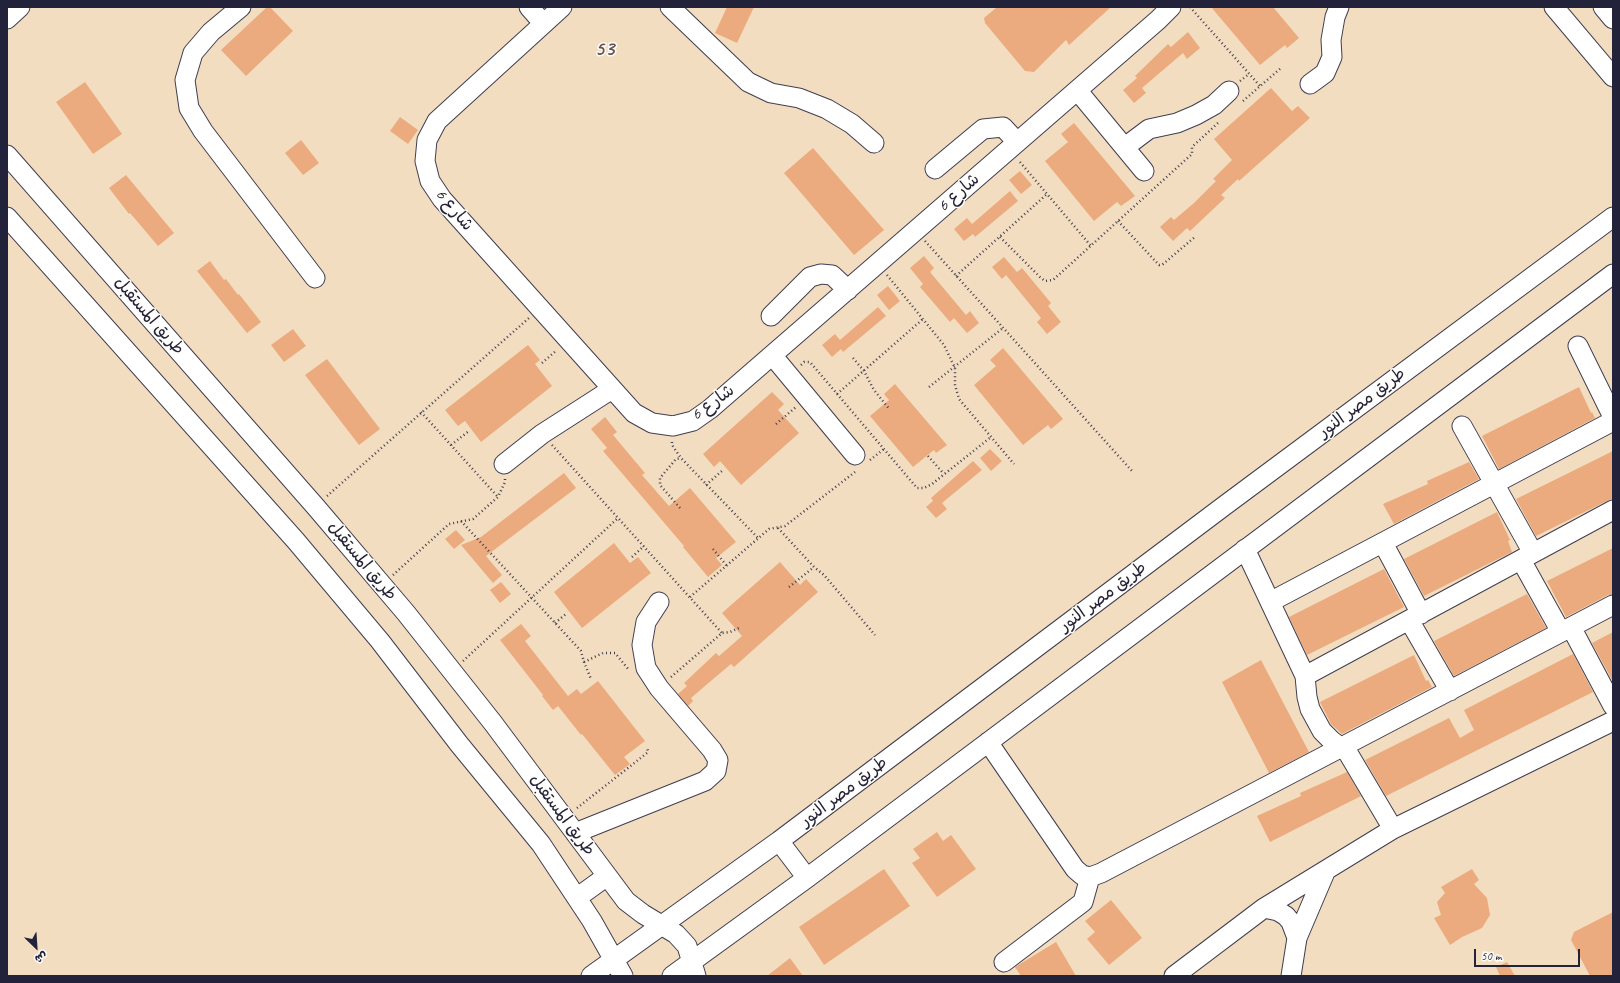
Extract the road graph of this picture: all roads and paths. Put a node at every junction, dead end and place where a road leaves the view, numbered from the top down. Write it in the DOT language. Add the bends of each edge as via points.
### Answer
graph roads {
  1 [pos="20,7"];
  2 [pos="241,7"];
  3 [pos="529,7"];
  4 [pos="562,7"];
  5 [pos="1171,7"];
  6 [pos="1190,7"];
  7 [pos="1339,7"];
  8 [pos="1554,7"];
  9 [pos="1603,7"];
  10 [pos="669,8"];
  11 [pos="7,19"];
  12 [pos="1613,19"];
  13 [pos="543,23"];
  14 [pos="1281,68"];
  15 [pos="1613,77"];
  16 [pos="1310,84"];
  17 [pos="1260,86"];
  18 [pos="1077,90"];
  19 [pos="1233,98"];
  20 [pos="1220,121"];
  21 [pos="874,143"];
  22 [pos="1013,146"];
  23 [pos="1125,147"];
  24 [pos="7,155"];
  25 [pos="935,169"];
  26 [pos="1144,171"];
  27 [pos="1048,194"];
  28 [pos="7,217"];
  29 [pos="1613,217"];
  30 [pos="1118,221"];
  31 [pos="916,230"];
  32 [pos="1196,236"];
  33 [pos="1000,237"];
  34 [pos="1090,246"];
  35 [pos="878,264"];
  36 [pos="1613,274"];
  37 [pos="956,276"];
  38 [pos="315,278"];
  39 [pos="848,290"];
  40 [pos="540,309"];
  41 [pos="771,316"];
  42 [pos="923,319"];
  43 [pos="1004,328"];
  44 [pos="1578,346"];
  45 [pos="772,355"];
  46 [pos="854,358"];
  47 [pos="955,368"];
  48 [pos="864,371"];
  49 [pos="788,375"];
  50 [pos="929,387"];
  51 [pos="612,389"];
  52 [pos="837,394"];
  53 [pos="800,405"];
  54 [pos="890,410"];
  55 [pos="421,412"];
  56 [pos="1613,417"];
  57 [pos="1613,422"];
  58 [pos="776,424"];
  59 [pos="673,426"];
  60 [pos="1462,426"];
  61 [pos="469,431"];
  62 [pos="542,434"];
  63 [pos="991,437"];
  64 [pos="451,445"];
  65 [pos="884,449"];
  66 [pos="928,456"];
  67 [pos="681,458"];
  68 [pos="860,462"];
  69 [pos="504,464"];
  70 [pos="1014,464"];
  71 [pos="723,470"];
  72 [pos="1132,471"];
  73 [pos="944,474"];
  74 [pos="706,484"];
  75 [pos="1495,484"];
  76 [pos="498,497"];
  77 [pos="315,506"];
  78 [pos="680,508"];
  79 [pos="1613,510"];
  80 [pos="618,518"];
  81 [pos="461,521"];
  82 [pos="777,528"];
  83 [pos="758,538"];
  84 [pos="1383,543"];
  85 [pos="644,546"];
  86 [pos="1245,549"];
  87 [pos="713,550"];
  88 [pos="1527,556"];
  89 [pos="632,557"];
  90 [pos="727,566"];
  91 [pos="814,567"];
  92 [pos="382,584"];
  93 [pos="790,587"];
  94 [pos="531,597"];
  95 [pos="690,597"];
  96 [pos="659,602"];
  97 [pos="1270,602"];
  98 [pos="1613,605"];
  99 [pos="566,614"];
  100 [pos="1415,617"];
  101 [pos="555,623"];
  102 [pos="739,628"];
  103 [pos="1566,630"];
  104 [pos="722,633"];
  105 [pos="876,635"];
  106 [pos="452,672"];
  107 [pos="1306,676"];
  108 [pos="591,679"];
  109 [pos="659,688"];
  110 [pos="1450,691"];
  111 [pos="1613,706"];
  112 [pos="1613,721"];
  113 [pos="988,742"];
  114 [pos="647,748"];
  115 [pos="1341,748"];
  116 [pos="564,818"];
  117 [pos="1393,829"];
  118 [pos="575,833"];
  119 [pos="779,841"];
  120 [pos="1326,870"];
  121 [pos="606,876"];
  122 [pos="1090,877"];
  123 [pos="807,878"];
  124 [pos="578,897"];
  125 [pos="1264,908"];
  126 [pos="662,925"];
  127 [pos="1297,938"];
  128 [pos="1004,962"];
  129 [pos="619,968"];
  130 [pos="694,969"];
  131 [pos="591,976"];
  132 [pos="672,976"];
  133 [pos="1174,976"];
  134 [pos="1291,976"];
  1 -- 11 [label="street"];
  2 -- 38 [label="street" via="211,32 193,53 185,80 189,108 203,131"];
  3 -- 13 [label="street"];
  4 -- 13 [label="street, شارع 6"];
  5 -- 18 [label="street, شارع 6"];
  6 -- 17 [label="path"];
  7 -- 16 [label="street" via="1331,40 1332,58 1325,73"];
  8 -- 15 [label="street"];
  9 -- 12 [label="street"];
  10 -- 21 [label="street" via="748,82 771,93 799,98 827,109 852,124"];
  13 -- 40 [label="street, شارع 6" via="437,121 427,140 425,161 430,181 442,199"];
  14 -- 17 [label="path"];
  17 -- 19 [label="path"];
  18 -- 22 [label="street, شارع 6"];
  18 -- 23 [label="street"];
  19 -- 23 [label="street" via="1177,123 1148,129"];
  20 -- 30 [label="path" via="1192,147 1192,154"];
  22 -- 25 [label="street" via="1002,127 983,129"];
  22 -- 27 [label="path"];
  22 -- 31 [label="street, شارع 6"];
  23 -- 26 [label="street"];
  24 -- 77 [label="street, طريق المستقبل"];
  27 -- 33 [label="path"];
  27 -- 34 [label="path"];
  28 -- 124 [label="street, طريق المستقبل" via="301,547 380,641 459,744 541,844"];
  29 -- 119 [label="street, طريق مصر النور"];
  30 -- 32 [label="path" via="1159,265"];
  30 -- 34 [label="path"];
  31 -- 35 [label="street, شارع 6"];
  31 -- 37 [label="path"];
  33 -- 34 [label="path" via="1045,281 1053,280"];
  33 -- 37 [label="path"];
  35 -- 39 [label="street, شارع 6"];
  35 -- 42 [label="path"];
  36 -- 86 [label="street"];
  37 -- 43 [label="path"];
  39 -- 41 [label="street" via="832,275 810,277"];
  39 -- 45 [label="street, شارع 6"];
  40 -- 51 [label="street, شارع 6"];
  40 -- 55 [label="path"];
  42 -- 47 [label="path" via="944,344"];
  42 -- 48 [label="path"];
  43 -- 47 [label="path"];
  43 -- 72 [label="path"];
  44 -- 56 [label="street"];
  45 -- 49 [label="street"];
  45 -- 59 [label="street, شارع 6" via="710,409 693,421"];
  46 -- 48 [label="path"];
  47 -- 50 [label="path"];
  47 -- 63 [label="path" via="955,384 959,399"];
  48 -- 52 [label="path"];
  48 -- 54 [label="path" via="874,390"];
  49 -- 52 [label="path" via="808,361"];
  49 -- 68 [label="street"];
  51 -- 59 [label="street, شارع 6" via="634,413 652,423"];
  51 -- 62 [label="street"];
  52 -- 65 [label="path"];
  53 -- 58 [label="path"];
  55 -- 64 [label="path"];
  55 -- 77 [label="path"];
  57 -- 75 [label="street"];
  59 -- 67 [label="path" via="672,445"];
  60 -- 75 [label="street"];
  61 -- 64 [label="path"];
  62 -- 69 [label="street"];
  62 -- 80 [label="path"];
  63 -- 70 [label="path"];
  63 -- 73 [label="path"];
  64 -- 76 [label="path"];
  65 -- 68 [label="path"];
  65 -- 73 [label="path" via="917,488 924,488"];
  66 -- 73 [label="path"];
  67 -- 74 [label="path"];
  67 -- 78 [label="path" via="676,459 660,478 660,485"];
  68 -- 82 [label="path" via="785,526"];
  69 -- 76 [label="path" via="505,482"];
  71 -- 74 [label="path"];
  74 -- 83 [label="path"];
  75 -- 84 [label="street"];
  75 -- 88 [label="street"];
  76 -- 81 [label="path" via="473,519"];
  77 -- 92 [label="street, طريق المستقبل"];
  79 -- 88 [label="street"];
  80 -- 85 [label="path"];
  80 -- 94 [label="path"];
  81 -- 92 [label="path" via="449,524"];
  81 -- 94 [label="path"];
  82 -- 83 [label="path" via="769,529"];
  82 -- 91 [label="path"];
  83 -- 90 [label="path"];
  84 -- 97 [label="street"];
  84 -- 100 [label="street"];
  85 -- 89 [label="path"];
  85 -- 95 [label="path"];
  86 -- 97 [label="street"];
  86 -- 113 [label="street"];
  87 -- 90 [label="path"];
  88 -- 100 [label="street"];
  88 -- 103 [label="street"];
  90 -- 95 [label="path"];
  91 -- 93 [label="path"];
  91 -- 105 [label="path"];
  92 -- 106 [label="street, طريق المستقبل"];
  94 -- 101 [label="path"];
  94 -- 106 [label="path"];
  95 -- 104 [label="path"];
  96 -- 109 [label="street" via="646,622 642,645 646,668"];
  97 -- 107 [label="street"];
  98 -- 103 [label="street"];
  99 -- 101 [label="path"];
  100 -- 107 [label="street"];
  100 -- 110 [label="street"];
  101 -- 108 [label="path" via="581,650"];
  102 -- 104 [label="path"];
  103 -- 110 [label="street"];
  103 -- 111 [label="street"];
  104 -- 109 [label="path"];
  106 -- 116 [label="street, طريق المستقبل"];
  107 -- 115 [label="street" via="1310,709 1322,731"];
  109 -- 118 [label="street" via="712,750 718,760 716,771 705,781"];
  110 -- 115 [label="street"];
  112 -- 117 [label="street"];
  113 -- 122 [label="street" via="1075,869 1082,876"];
  113 -- 123 [label="street"];
  114 -- 116 [label="path" via="647,753"];
  115 -- 117 [label="street" via="1348,753"];
  115 -- 122 [label="street"];
  116 -- 118 [label="street, طريق المستقبل"];
  117 -- 120 [label="street"];
  118 -- 121 [label="street, طريق المستقبل"];
  119 -- 123 [label="street"];
  119 -- 126 [label="street, طريق مصر النور"];
  120 -- 125 [label="street"];
  120 -- 127 [label="street"];
  121 -- 124 [label="street"];
  121 -- 126 [label="street, طريق المستقبل" via="626,901"];
  122 -- 128 [label="street" via="1083,902"];
  123 -- 130 [label="street"];
  124 -- 129 [label="street, طريق المستقبل"];
  125 -- 127 [label="street" via="1286,916"];
  125 -- 133 [label="street"];
  126 -- 129 [label="street, طريق مصر النور"];
  126 -- 130 [label="street, طريق المستقبل" via="676,934 687,946"];
  127 -- 134 [label="street"];
  129 -- 131 [label="street, طريق مصر النور"];
  130 -- 132 [label="street"];
}
